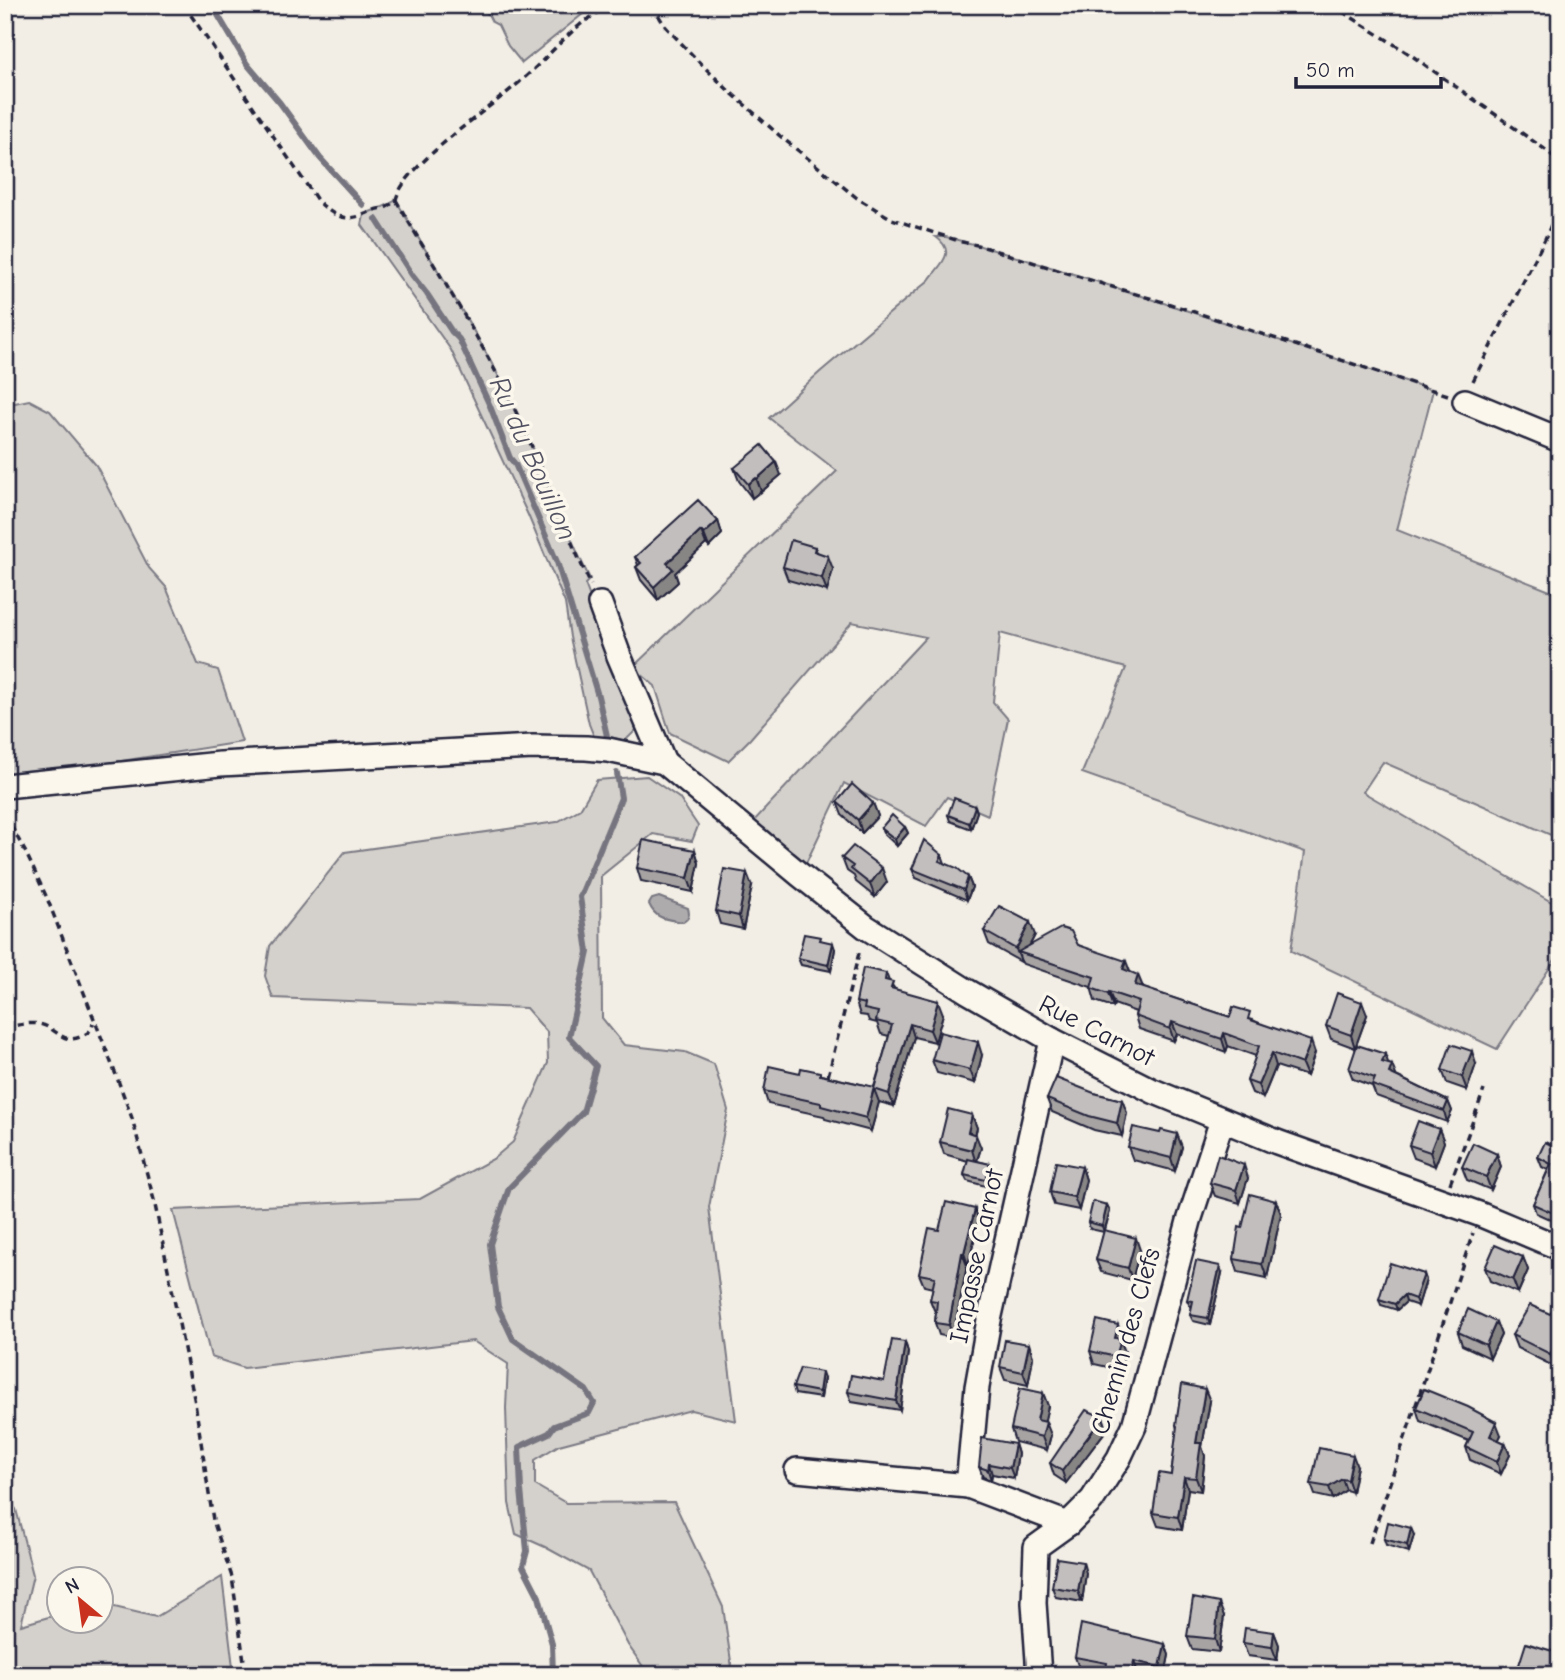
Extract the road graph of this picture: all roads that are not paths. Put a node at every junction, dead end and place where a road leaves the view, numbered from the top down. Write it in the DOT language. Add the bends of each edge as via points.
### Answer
graph roads {
  1 [pos="1465,401"];
  2 [pos="1560,440"];
  3 [pos="600,604"];
  4 [pos="664,762"];
  5 [pos="5,786"];
  6 [pos="1052,1040"];
  7 [pos="1222,1120"];
  8 [pos="1560,1248"];
  9 [pos="797,1470"];
  10 [pos="968,1486"];
  11 [pos="1068,1524"];
  12 [pos="1040,1675"];
  1 -- 2 [label="street"];
  3 -- 4 [label="street"];
  4 -- 5 [label="street" via="608,750 533,747 220,764"];
  4 -- 6 [label="street, Rue Carnot" via="866,927"];
  6 -- 7 [label="street, Rue Carnot"];
  6 -- 10 [label="street, Impasse Carnot" via="989,1320"];
  7 -- 8 [label="street, Rue Carnot"];
  7 -- 11 [label="street, Chemin des Clefs" via="1189,1221 1134,1426 1092,1500"];
  9 -- 10 [label="street"];
  10 -- 11 [label="street"];
  11 -- 12 [label="street, Chemin des Clefs" via="1036,1547 1034,1603"];
}
